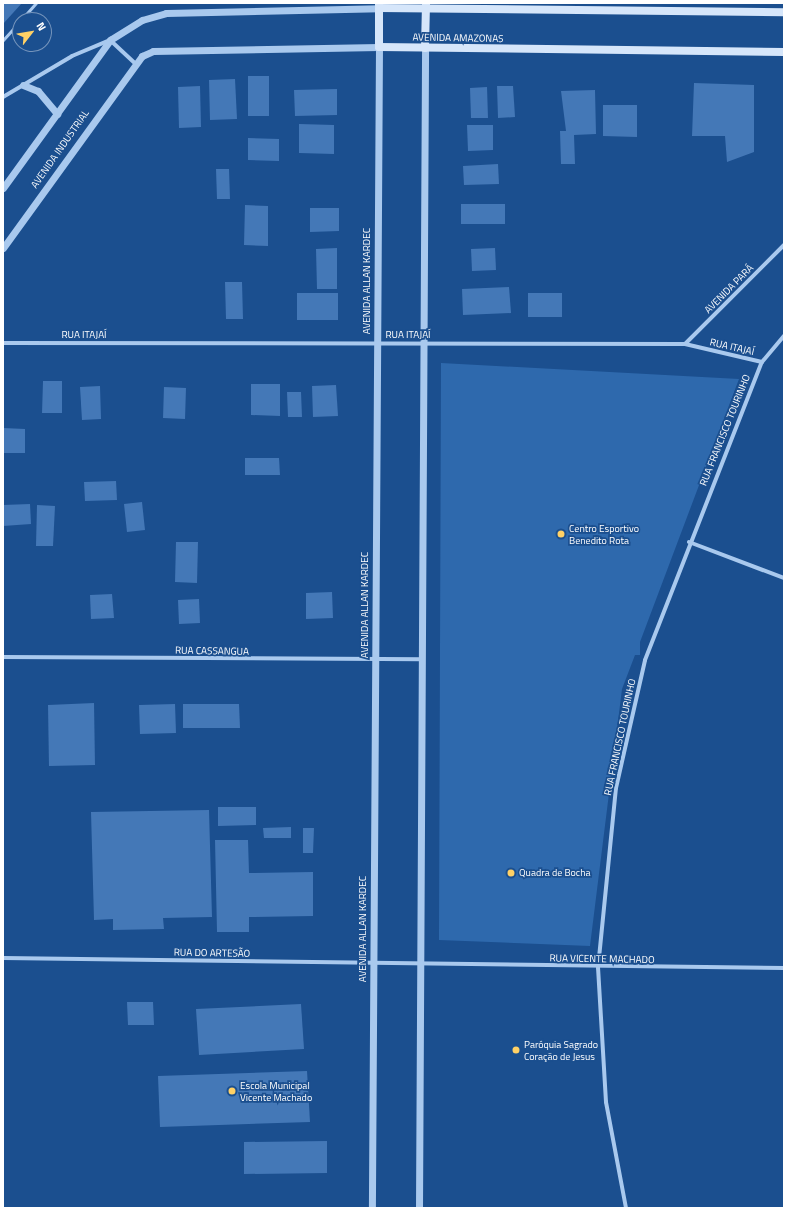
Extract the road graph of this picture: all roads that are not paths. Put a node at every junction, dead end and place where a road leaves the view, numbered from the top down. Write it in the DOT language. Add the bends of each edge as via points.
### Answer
graph roads {
  1 [pos="36,3"];
  2 [pos="379,5"];
  3 [pos="426,6"];
  4 [pos="28,12"];
  5 [pos="784,12"];
  6 [pos="12,29"];
  7 [pos="3,40"];
  8 [pos="110,40"];
  9 [pos="378,47"];
  10 [pos="425,48"];
  11 [pos="784,52"];
  12 [pos="134,62"];
  13 [pos="23,85"];
  14 [pos="3,97"];
  15 [pos="57,114"];
  16 [pos="3,188"];
  17 [pos="784,245"];
  18 [pos="3,248"];
  19 [pos="784,336"];
  20 [pos="3,343"];
  21 [pos="377,343"];
  22 [pos="424,343"];
  23 [pos="685,344"];
  24 [pos="762,362"];
  25 [pos="689,542"];
  26 [pos="784,578"];
  27 [pos="3,657"];
  28 [pos="422,659"];
  29 [pos="375,661"];
  30 [pos="3,958"];
  31 [pos="373,963"];
  32 [pos="420,963"];
  33 [pos="598,968"];
  34 [pos="784,968"];
  35 [pos="372,1208"];
  36 [pos="419,1208"];
  37 [pos="626,1208"];
  1 -- 4 [label="lane"];
  2 -- 3 [label="main road"];
  2 -- 8 [label="street" via="166,13 142,20"];
  2 -- 9 [label="main road, AVENIDA ALLAN KARDEC"];
  3 -- 5 [label="main road"];
  3 -- 10 [label="main road"];
  6 -- 7 [label="lane"];
  8 -- 12 [label="street"];
  8 -- 13 [label="street" via="72,56"];
  8 -- 15 [label="street"];
  9 -- 10 [label="main road, AVENIDA AMAZONAS"];
  9 -- 12 [label="street, AVENIDA AMAZONAS" via="153,51"];
  9 -- 21 [label="street, AVENIDA ALLAN KARDEC"];
  10 -- 11 [label="main road, AVENIDA AMAZONAS"];
  10 -- 22 [label="street"];
  12 -- 18 [label="street, AVENIDA INDUSTRIAL"];
  13 -- 14 [label="street"];
  13 -- 15 [label="street" via="44,96"];
  15 -- 16 [label="street"];
  17 -- 23 [label="street, AVENIDA PARÁ"];
  19 -- 24 [label="street"];
  20 -- 21 [label="street, RUA ITAJAÍ"];
  21 -- 22 [label="street, RUA ITAJAÍ"];
  21 -- 29 [label="street, AVENIDA ALLAN KARDEC"];
  22 -- 23 [label="street, RUA ITAJAÍ"];
  22 -- 28 [label="street"];
  23 -- 24 [label="street, RUA ITAJAÍ"];
  24 -- 25 [label="street, RUA FRANCISCO TOURINHO"];
  25 -- 26 [label="street"];
  25 -- 33 [label="street, RUA FRANCISCO TOURINHO" via="645,660 616,788"];
  27 -- 29 [label="street, RUA CASSANGUA"];
  28 -- 29 [label="street, RUA CASSANGUA"];
  28 -- 32 [label="street"];
  29 -- 31 [label="street, AVENIDA ALLAN KARDEC"];
  30 -- 31 [label="street, RUA DO ARTESÃO"];
  31 -- 32 [label="street, RUA DO ARTESÃO"];
  31 -- 35 [label="street, AVENIDA ALLAN KARDEC"];
  32 -- 33 [label="street, RUA VICENTE MACHADO"];
  32 -- 36 [label="street"];
  33 -- 34 [label="street, RUA VICENTE MACHADO"];
  33 -- 37 [label="street, RUA FRANCISCO TOURINHO" via="606,1102"];
}
